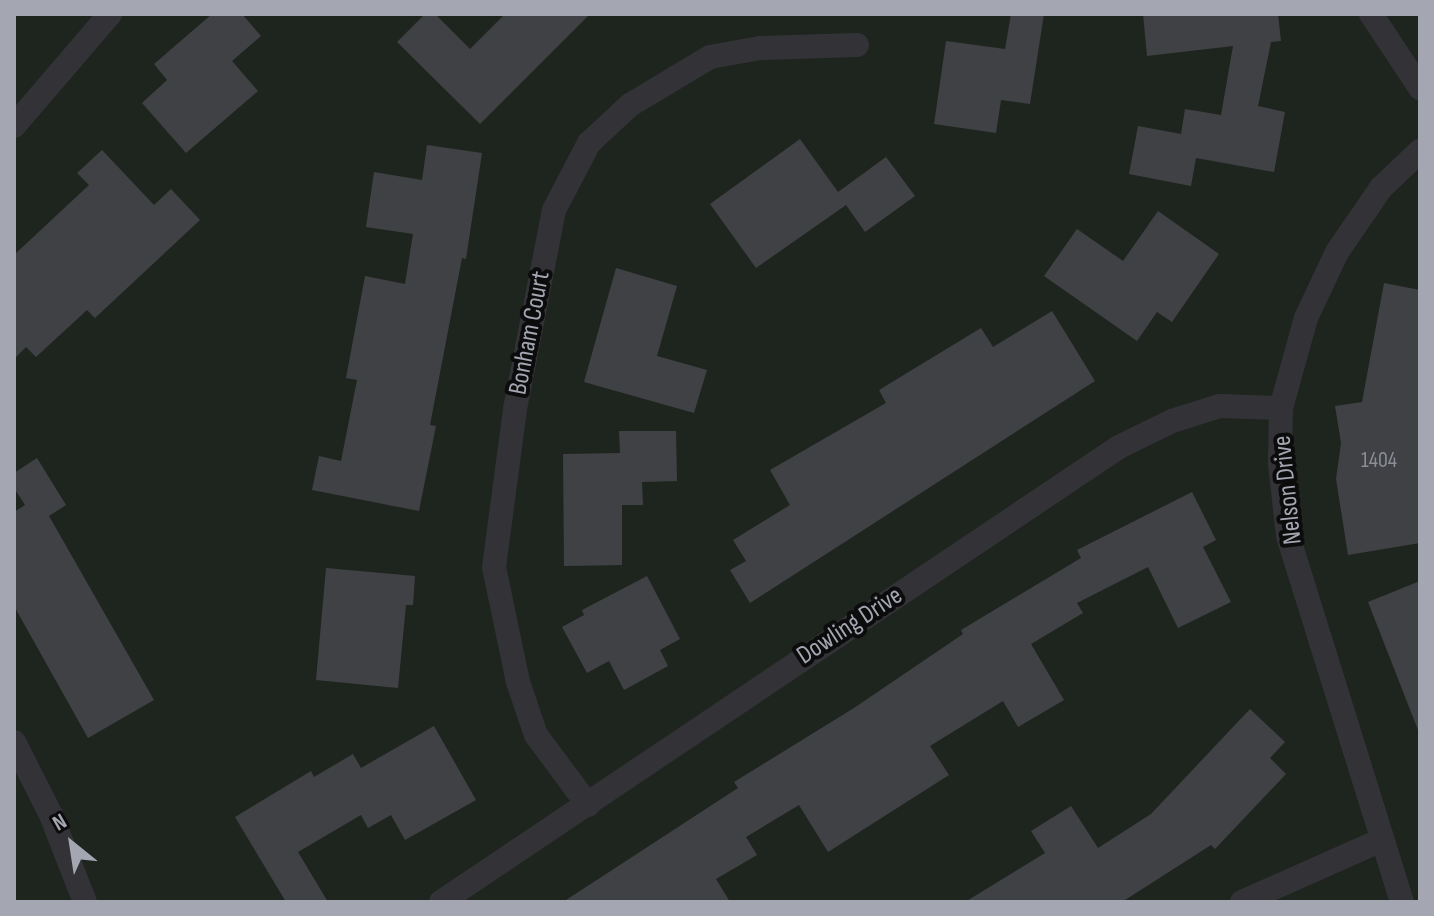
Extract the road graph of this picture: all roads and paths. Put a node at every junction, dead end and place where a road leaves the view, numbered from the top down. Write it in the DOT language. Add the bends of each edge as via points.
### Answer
graph roads {
  1 [pos="110,14"];
  2 [pos="1371,14"];
  3 [pos="857,45"];
  4 [pos="1420,88"];
  5 [pos="14,126"];
  6 [pos="1420,151"];
  7 [pos="1281,408"];
  8 [pos="14,742"];
  9 [pos="588,805"];
  10 [pos="1381,840"];
  11 [pos="85,902"];
  12 [pos="441,902"];
  13 [pos="1242,902"];
  14 [pos="1402,902"];
  1 -- 5 [label="street"];
  2 -- 4 [label="street"];
  3 -- 9 [label="street, Bonham Court" via="760,48 710,57 630,105 589,143 554,210 515,409 494,567 518,682 536,735"];
  6 -- 7 [label="street, Nelson Drive" via="1381,188 1337,252 1306,318"];
  7 -- 9 [label="street, Dowling Drive" via="1220,406 1172,421 1119,447"];
  7 -- 10 [label="street, Nelson Drive" via="1288,536 1328,652"];
  8 -- 11 [label="street" via="51,815"];
  9 -- 12 [label="street, Dowling Drive"];
  10 -- 13 [label="street"];
  10 -- 14 [label="street, Nelson Drive"];
}
